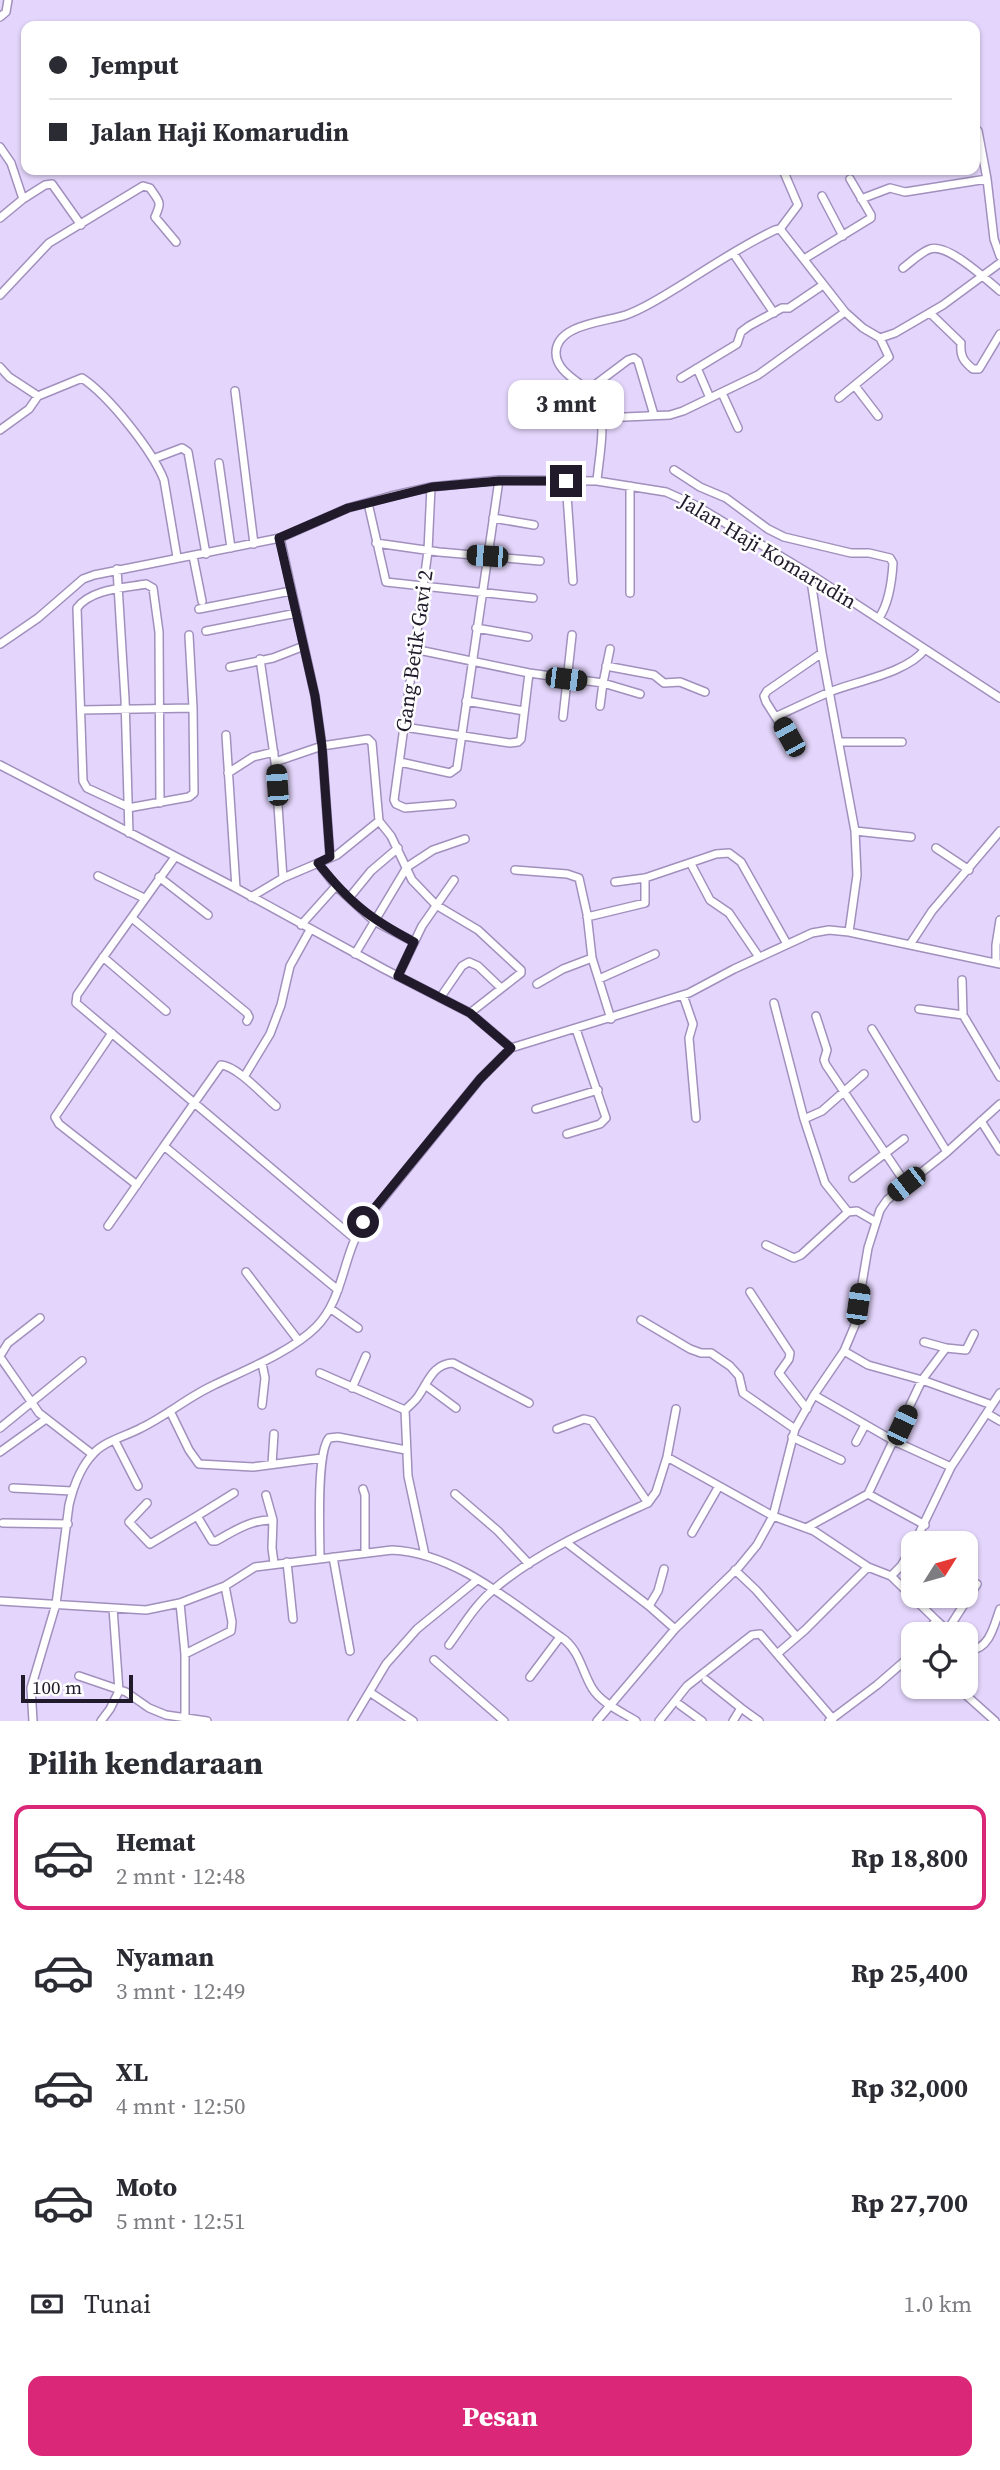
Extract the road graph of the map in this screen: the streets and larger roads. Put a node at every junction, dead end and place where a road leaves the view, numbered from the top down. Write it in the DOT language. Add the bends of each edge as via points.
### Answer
graph roads {
  1 [pos="8,0"];
  2 [pos="0,17"];
  3 [pos="980,142"];
  4 [pos="0,147"];
  5 [pos="785,175"];
  6 [pos="850,179"];
  7 [pos="987,179"];
  8 [pos="822,195"];
  9 [pos="23,199"];
  10 [pos="861,199"];
  11 [pos="0,217"];
  12 [pos="81,225"];
  13 [pos="780,229"];
  14 [pos="843,236"];
  15 [pos="176,242"];
  16 [pos="733,253"];
  17 [pos="1000,256"];
  18 [pos="804,259"];
  19 [pos="1000,263"];
  20 [pos="903,268"];
  21 [pos="983,276"];
  22 [pos="823,285"];
  23 [pos="1000,291"];
  24 [pos="0,295"];
  25 [pos="845,312"];
  26 [pos="774,313"];
  27 [pos="930,313"];
  28 [pos="1000,334"];
  29 [pos="880,338"];
  30 [pos="0,367"];
  31 [pos="697,368"];
  32 [pos="681,378"];
  33 [pos="855,386"];
  34 [pos="588,390"];
  35 [pos="235,391"];
  36 [pos="722,393"];
  37 [pos="38,396"];
  38 [pos="710,398"];
  39 [pos="839,398"];
  40 [pos="654,415"];
  41 [pos="878,416"];
  42 [pos="602,418"];
  43 [pos="738,428"];
  44 [pos="0,430"];
  45 [pos="153,459"];
  46 [pos="219,463"];
  47 [pos="674,470"];
  48 [pos="499,481"];
  49 [pos="566,481"];
  50 [pos="597,481"];
  51 [pos="630,486"];
  52 [pos="432,487"];
  53 [pos="368,503"];
  54 [pos="493,518"];
  55 [pos="534,525"];
  56 [pos="279,538"];
  57 [pos="376,542"];
  58 [pos="254,544"];
  59 [pos="231,548"];
  60 [pos="428,551"];
  61 [pos="206,554"];
  62 [pos="193,555"];
  63 [pos="487,556"];
  64 [pos="177,557"];
  65 [pos="540,561"];
  66 [pos="117,569"];
  67 [pos="810,574"];
  68 [pos="573,581"];
  69 [pos="423,585"];
  70 [pos="120,589"];
  71 [pos="292,592"];
  72 [pos="481,593"];
  73 [pos="630,593"];
  74 [pos="533,597"];
  75 [pos="202,601"];
  76 [pos="199,609"];
  77 [pos="297,613"];
  78 [pos="881,614"];
  79 [pos="476,628"];
  80 [pos="206,631"];
  81 [pos="189,635"];
  82 [pos="572,635"];
  83 [pos="528,637"];
  84 [pos="0,643"];
  85 [pos="304,646"];
  86 [pos="414,649"];
  87 [pos="610,649"];
  88 [pos="925,649"];
  89 [pos="822,653"];
  90 [pos="260,659"];
  91 [pos="472,661"];
  92 [pos="606,666"];
  93 [pos="230,667"];
  94 [pos="529,673"];
  95 [pos="566,679"];
  96 [pos="603,683"];
  97 [pos="705,692"];
  98 [pos="829,692"];
  99 [pos="640,694"];
  100 [pos="1000,698"];
  101 [pos="466,701"];
  102 [pos="600,706"];
  103 [pos="193,708"];
  104 [pos="159,709"];
  105 [pos="81,710"];
  106 [pos="125,710"];
  107 [pos="524,711"];
  108 [pos="777,716"];
  109 [pos="563,717"];
  110 [pos="404,727"];
  111 [pos="460,734"];
  112 [pos="226,735"];
  113 [pos="839,742"];
  114 [pos="902,742"];
  115 [pos="792,744"];
  116 [pos="322,746"];
  117 [pos="274,752"];
  118 [pos="275,762"];
  119 [pos="400,762"];
  120 [pos="0,765"];
  121 [pos="228,773"];
  122 [pos="160,803"];
  123 [pos="452,804"];
  124 [pos="128,808"];
  125 [pos="379,821"];
  126 [pos="855,831"];
  127 [pos="129,833"];
  128 [pos="999,835"];
  129 [pos="911,837"];
  130 [pos="465,839"];
  131 [pos="398,848"];
  132 [pos="936,848"];
  133 [pos="175,857"];
  134 [pos="330,857"];
  135 [pos="318,863"];
  136 [pos="691,864"];
  137 [pos="407,867"];
  138 [pos="515,870"];
  139 [pos="968,870"];
  140 [pos="98,876"];
  141 [pos="159,877"];
  142 [pos="283,878"];
  143 [pos="645,878"];
  144 [pos="454,880"];
  145 [pos="615,882"];
  146 [pos="337,887"];
  147 [pos="236,888"];
  148 [pos="251,897"];
  149 [pos="144,898"];
  150 [pos="349,898"];
  151 [pos="436,905"];
  152 [pos="208,915"];
  153 [pos="587,917"];
  154 [pos="132,918"];
  155 [pos="1000,920"];
  156 [pos="374,921"];
  157 [pos="301,925"];
  158 [pos="310,930"];
  159 [pos="849,932"];
  160 [pos="414,942"];
  161 [pos="911,943"];
  162 [pos="787,944"];
  163 [pos="355,954"];
  164 [pos="655,954"];
  165 [pos="103,957"];
  166 [pos="759,957"];
  167 [pos="592,958"];
  168 [pos="998,963"];
  169 [pos="398,976"];
  170 [pos="599,979"];
  171 [pos="962,980"];
  172 [pos="537,984"];
  173 [pos="502,988"];
  174 [pos="684,995"];
  175 [pos="440,998"];
  176 [pos="774,1003"];
  177 [pos="919,1009"];
  178 [pos="166,1011"];
  179 [pos="470,1013"];
  180 [pos="963,1015"];
  181 [pos="816,1016"];
  182 [pos="611,1018"];
  183 [pos="247,1021"];
  184 [pos="576,1029"];
  185 [pos="872,1029"];
  186 [pos="112,1033"];
  187 [pos="511,1048"];
  188 [pos="864,1074"];
  189 [pos="244,1077"];
  190 [pos="1000,1077"];
  191 [pos="598,1090"];
  192 [pos="844,1090"];
  193 [pos="194,1102"];
  194 [pos="1000,1104"];
  195 [pos="276,1107"];
  196 [pos="536,1109"];
  197 [pos="696,1118"];
  198 [pos="804,1119"];
  199 [pos="981,1121"];
  200 [pos="567,1135"];
  201 [pos="904,1139"];
  202 [pos="164,1146"];
  203 [pos="1000,1151"];
  204 [pos="947,1152"];
  205 [pos="886,1154"];
  206 [pos="853,1178"];
  207 [pos="906,1184"];
  208 [pos="138,1185"];
  209 [pos="848,1212"];
  210 [pos="876,1222"];
  211 [pos="108,1226"];
  212 [pos="354,1238"];
  213 [pos="766,1245"];
  214 [pos="247,1272"];
  215 [pos="338,1290"];
  216 [pos="750,1292"];
  217 [pos="331,1309"];
  218 [pos="40,1318"];
  219 [pos="641,1320"];
  220 [pos="358,1328"];
  221 [pos="974,1334"];
  222 [pos="298,1340"];
  223 [pos="924,1342"];
  224 [pos="946,1348"];
  225 [pos="844,1351"];
  226 [pos="0,1356"];
  227 [pos="366,1356"];
  228 [pos="82,1361"];
  229 [pos="262,1363"];
  230 [pos="320,1373"];
  231 [pos="922,1380"];
  232 [pos="425,1385"];
  233 [pos="352,1388"];
  234 [pos="1000,1393"];
  235 [pos="814,1395"];
  236 [pos="32,1403"];
  237 [pos="529,1403"];
  238 [pos="262,1405"];
  239 [pos="992,1405"];
  240 [pos="456,1408"];
  241 [pos="676,1409"];
  242 [pos="807,1409"];
  243 [pos="404,1410"];
  244 [pos="170,1411"];
  245 [pos="988,1414"];
  246 [pos="46,1419"];
  247 [pos="1000,1421"];
  248 [pos="865,1425"];
  249 [pos="0,1428"];
  250 [pos="557,1429"];
  251 [pos="794,1433"];
  252 [pos="274,1434"];
  253 [pos="115,1441"];
  254 [pos="894,1441"];
  255 [pos="856,1442"];
  256 [pos="406,1450"];
  257 [pos="0,1452"];
  258 [pos="92,1454"];
  259 [pos="322,1458"];
  260 [pos="667,1458"];
  261 [pos="841,1460"];
  262 [pos="272,1464"];
  263 [pos="951,1466"];
  264 [pos="138,1486"];
  265 [pos="719,1486"];
  266 [pos="13,1488"];
  267 [pos="363,1489"];
  268 [pos="72,1491"];
  269 [pos="234,1493"];
  270 [pos="455,1494"];
  271 [pos="868,1494"];
  272 [pos="266,1496"];
  273 [pos="147,1503"];
  274 [pos="648,1503"];
  275 [pos="197,1516"];
  276 [pos="773,1516"];
  277 [pos="273,1520"];
  278 [pos="4,1523"];
  279 [pos="68,1524"];
  280 [pos="925,1525"];
  281 [pos="805,1528"];
  282 [pos="922,1531"];
  283 [pos="692,1533"];
  284 [pos="567,1543"];
  285 [pos="365,1553"];
  286 [pos="425,1555"];
  287 [pos="333,1557"];
  288 [pos="320,1558"];
  289 [pos="287,1562"];
  290 [pos="274,1563"];
  291 [pos="529,1564"];
  292 [pos="901,1566"];
  293 [pos="867,1567"];
  294 [pos="664,1569"];
  295 [pos="735,1570"];
  296 [pos="891,1576"];
  297 [pos="477,1580"];
  298 [pos="225,1586"];
  299 [pos="493,1590"];
  300 [pos="0,1601"];
  301 [pos="180,1603"];
  302 [pos="56,1604"];
  303 [pos="649,1606"];
  304 [pos="113,1608"];
  305 [pos="1000,1609"];
  306 [pos="293,1619"];
  307 [pos="936,1620"];
  308 [pos="675,1629"];
  309 [pos="560,1637"];
  310 [pos="797,1637"];
  311 [pos="449,1645"];
  312 [pos="978,1648"];
  313 [pos="350,1651"];
  314 [pos="185,1654"];
  315 [pos="777,1654"];
  316 [pos="434,1660"];
  317 [pos="901,1664"];
  318 [pos="79,1676"];
  319 [pos="530,1677"];
  320 [pos="706,1680"];
  321 [pos="119,1691"];
  322 [pos="371,1693"];
  323 [pos="970,1699"];
  324 [pos="610,1704"];
  325 [pos="680,1705"];
  326 [pos="741,1708"];
  327 [pos="186,1719"];
  328 [pos="831,1720"];
  329 [pos="33,1721"];
  330 [pos="100,1721"];
  331 [pos="207,1721"];
  332 [pos="352,1721"];
  333 [pos="413,1721"];
  334 [pos="504,1721"];
  335 [pos="597,1721"];
  336 [pos="636,1721"];
  337 [pos="659,1721"];
  338 [pos="702,1721"];
  339 [pos="733,1721"];
  340 [pos="759,1721"];
  341 [pos="995,1721"];
  1 -- 2 [label="street"];
  3 -- 7 [label="street"];
  4 -- 9 [label="street"];
  5 -- 13 [label="street" via="798,205"];
  6 -- 10 [label="street"];
  7 -- 10 [label="street" via="905,192 890,188"];
  7 -- 17 [label="street" via="992,230"];
  8 -- 14 [label="street"];
  9 -- 11 [label="street"];
  9 -- 12 [label="street" via="52,184"];
  10 -- 14 [label="street" via="871,218"];
  12 -- 15 [label="street" via="146,186 161,205 156,219"];
  12 -- 24 [label="street" via="42,249"];
  13 -- 16 [label="street"];
  13 -- 18 [label="street"];
  14 -- 18 [label="street"];
  16 -- 26 [label="street"];
  16 -- 34 [label="street" via="626,315 565,335 557,360"];
  18 -- 22 [label="street"];
  19 -- 21 [label="street"];
  20 -- 21 [label="street" via="935,248"];
  21 -- 23 [label="street"];
  21 -- 27 [label="street"];
  22 -- 25 [label="street"];
  22 -- 26 [label="street" via="801,302"];
  25 -- 29 [label="street"];
  25 -- 36 [label="street" via="758,375"];
  26 -- 31 [label="street" via="742,331 737,344"];
  27 -- 28 [label="street" via="961,343 960,353 973,369 979,369"];
  27 -- 29 [label="street"];
  29 -- 33 [label="street" via="889,357"];
  30 -- 37 [label="street"];
  31 -- 32 [label="street"];
  31 -- 38 [label="street"];
  33 -- 39 [label="street"];
  33 -- 41 [label="street"];
  34 -- 40 [label="street" via="634,358"];
  34 -- 42 [label="street"];
  35 -- 58 [label="street"];
  36 -- 38 [label="street"];
  36 -- 43 [label="street"];
  37 -- 44 [label="street" via="29,409"];
  37 -- 45 [label="street" via="82,378 122,418"];
  38 -- 40 [label="street" via="677,413"];
  40 -- 42 [label="street"];
  42 -- 50 [label="street"];
  45 -- 61 [label="street" via="187,450"];
  45 -- 64 [label="street" via="164,480"];
  46 -- 59 [label="street"];
  47 -- 78 [label="street" via="784,537 890,558 894,565"];
  48 -- 49 [label="street, Jalan Haji Komarudin"];
  48 -- 52 [label="street, Jalan Haji Komarudin"];
  48 -- 54 [label="street"];
  49 -- 50 [label="street, Jalan Haji Komarudin"];
  49 -- 68 [label="street"];
  50 -- 51 [label="street, Jalan Haji Komarudin"];
  51 -- 67 [label="street, Jalan Haji Komarudin" via="676,495"];
  51 -- 73 [label="street"];
  52 -- 53 [label="street, Jalan Haji Komarudin"];
  52 -- 60 [label="street, Gang Betik Gavi 2"];
  53 -- 56 [label="street, Jalan Haji Komarudin"];
  53 -- 57 [label="street"];
  54 -- 55 [label="street"];
  54 -- 63 [label="street"];
  56 -- 58 [label="street, Jalan Haji Komarudin"];
  56 -- 71 [label="street"];
  57 -- 60 [label="street"];
  57 -- 69 [label="street" via="386,582"];
  58 -- 59 [label="street, Jalan Haji Komarudin"];
  59 -- 61 [label="street, Jalan Haji Komarudin"];
  60 -- 63 [label="street"];
  60 -- 69 [label="street, Gang Betik Gavi 2"];
  61 -- 62 [label="street, Jalan Haji Komarudin"];
  62 -- 64 [label="street, Jalan Haji Komarudin"];
  62 -- 75 [label="street"];
  63 -- 65 [label="street"];
  63 -- 72 [label="street"];
  64 -- 66 [label="street, Jalan Haji Komarudin"];
  66 -- 70 [label="street"];
  66 -- 84 [label="street, Jalan Haji Komarudin" via="83,579"];
  67 -- 78 [label="street, Jalan Haji Komarudin"];
  67 -- 89 [label="street"];
  69 -- 72 [label="street"];
  69 -- 86 [label="street, Gang Betik Gavi 2"];
  70 -- 104 [label="street" via="146,584 153,589 159,632"];
  70 -- 105 [label="street" via="98,593 77,608"];
  70 -- 106 [label="street"];
  71 -- 76 [label="street"];
  71 -- 77 [label="street"];
  72 -- 74 [label="street"];
  72 -- 79 [label="street"];
  77 -- 80 [label="street"];
  77 -- 85 [label="street"];
  78 -- 88 [label="street, Jalan Haji Komarudin"];
  79 -- 83 [label="street"];
  79 -- 91 [label="street"];
  81 -- 103 [label="street"];
  82 -- 95 [label="street"];
  85 -- 90 [label="street"];
  85 -- 116 [label="street"];
  86 -- 91 [label="street"];
  86 -- 110 [label="street, Gang Betik Gavi 2"];
  87 -- 92 [label="street"];
  88 -- 98 [label="street" via="917,660"];
  88 -- 100 [label="street, Jalan Haji Komarudin"];
  89 -- 98 [label="street"];
  89 -- 108 [label="street" via="767,691 766,702"];
  90 -- 93 [label="street"];
  90 -- 117 [label="street"];
  91 -- 94 [label="street"];
  91 -- 101 [label="street"];
  92 -- 96 [label="street"];
  92 -- 97 [label="street"];
  94 -- 95 [label="street"];
  94 -- 107 [label="street"];
  95 -- 96 [label="street"];
  95 -- 109 [label="street"];
  96 -- 99 [label="street"];
  96 -- 102 [label="street"];
  98 -- 108 [label="street"];
  98 -- 113 [label="street"];
  101 -- 107 [label="street"];
  101 -- 111 [label="street"];
  103 -- 104 [label="street"];
  103 -- 122 [label="street" via="194,793"];
  104 -- 106 [label="street"];
  104 -- 122 [label="street"];
  105 -- 106 [label="street"];
  105 -- 124 [label="street" via="85,786"];
  106 -- 124 [label="street"];
  107 -- 111 [label="street" via="517,743"];
  108 -- 115 [label="street"];
  110 -- 111 [label="street"];
  110 -- 119 [label="street, Gang Betik Gavi 2"];
  111 -- 119 [label="street" via="457,768 450,773"];
  112 -- 121 [label="street"];
  113 -- 114 [label="street"];
  113 -- 126 [label="street"];
  116 -- 118 [label="street"];
  116 -- 125 [label="street" via="368,739 372,743"];
  116 -- 134 [label="street"];
  117 -- 118 [label="street"];
  117 -- 121 [label="street" via="253,757"];
  118 -- 142 [label="street"];
  119 -- 123 [label="street, Gang Betik Gavi 2" via="396,804 405,808"];
  120 -- 127 [label="street"];
  121 -- 147 [label="street"];
  122 -- 124 [label="street"];
  124 -- 127 [label="street"];
  125 -- 131 [label="street"];
  125 -- 134 [label="street"];
  126 -- 129 [label="street"];
  126 -- 159 [label="street" via="858,876"];
  127 -- 133 [label="street"];
  128 -- 139 [label="street"];
  130 -- 137 [label="street" via="433,850"];
  131 -- 137 [label="street"];
  131 -- 150 [label="street"];
  132 -- 139 [label="street"];
  133 -- 141 [label="street"];
  133 -- 147 [label="street"];
  134 -- 135 [label="street"];
  135 -- 142 [label="street"];
  135 -- 146 [label="street"];
  136 -- 143 [label="street"];
  136 -- 162 [label="street" via="716,854 734,856"];
  136 -- 166 [label="street" via="709,900 729,913"];
  137 -- 151 [label="street" via="412,880"];
  137 -- 156 [label="street"];
  138 -- 153 [label="street" via="576,876"];
  139 -- 161 [label="street"];
  140 -- 149 [label="street"];
  141 -- 149 [label="street"];
  141 -- 152 [label="street"];
  142 -- 148 [label="street"];
  143 -- 145 [label="street"];
  143 -- 153 [label="street" via="645,903"];
  144 -- 151 [label="street"];
  146 -- 150 [label="street"];
  146 -- 157 [label="street"];
  147 -- 148 [label="street"];
  148 -- 157 [label="street"];
  149 -- 154 [label="street"];
  150 -- 156 [label="street"];
  151 -- 160 [label="street"];
  151 -- 173 [label="street" via="478,930 520,969"];
  153 -- 167 [label="street"];
  154 -- 165 [label="street"];
  154 -- 183 [label="street" via="247,1013"];
  155 -- 168 [label="street"];
  156 -- 160 [label="street"];
  156 -- 163 [label="street"];
  157 -- 158 [label="street"];
  158 -- 163 [label="street"];
  158 -- 189 [label="street" via="290,966 270,1034"];
  159 -- 161 [label="street"];
  159 -- 162 [label="street" via="812,933"];
  160 -- 169 [label="street"];
  161 -- 168 [label="street"];
  162 -- 166 [label="street"];
  163 -- 169 [label="street"];
  164 -- 170 [label="street"];
  165 -- 178 [label="street"];
  165 -- 186 [label="street" via="76,1003"];
  166 -- 174 [label="street"];
  167 -- 170 [label="street"];
  167 -- 172 [label="street"];
  169 -- 175 [label="street"];
  170 -- 182 [label="street"];
  171 -- 180 [label="street"];
  173 -- 175 [label="street" via="469,962"];
  173 -- 179 [label="street"];
  174 -- 182 [label="street"];
  174 -- 197 [label="street" via="693,1024"];
  175 -- 179 [label="street"];
  176 -- 198 [label="street"];
  177 -- 180 [label="street"];
  179 -- 187 [label="street"];
  180 -- 190 [label="street"];
  181 -- 192 [label="street" via="828,1050 824,1060"];
  182 -- 184 [label="street"];
  184 -- 187 [label="street"];
  184 -- 191 [label="street"];
  185 -- 204 [label="street"];
  186 -- 193 [label="street"];
  186 -- 208 [label="street" via="55,1116 59,1124"];
  187 -- 212 [label="street" via="480,1079"];
  188 -- 192 [label="street"];
  189 -- 193 [label="street" via="221,1065"];
  189 -- 195 [label="street"];
  191 -- 196 [label="street"];
  191 -- 200 [label="street" via="605,1121"];
  192 -- 198 [label="street" via="822,1111"];
  192 -- 205 [label="street"];
  193 -- 202 [label="street"];
  193 -- 212 [label="street"];
  194 -- 199 [label="street"];
  198 -- 209 [label="street" via="825,1183"];
  199 -- 203 [label="street"];
  199 -- 204 [label="street"];
  201 -- 205 [label="street"];
  202 -- 208 [label="street"];
  202 -- 215 [label="street"];
  204 -- 207 [label="street"];
  205 -- 206 [label="street"];
  205 -- 207 [label="street"];
  207 -- 210 [label="street" via="887,1200"];
  208 -- 211 [label="street"];
  209 -- 210 [label="street" via="857,1211"];
  209 -- 213 [label="street" via="802,1255 791,1257"];
  210 -- 225 [label="street" via="855,1325"];
  212 -- 215 [label="street"];
  214 -- 222 [label="street"];
  215 -- 217 [label="street"];
  216 -- 242 [label="street" via="790,1353 779,1373"];
  217 -- 220 [label="street"];
  217 -- 222 [label="street"];
  218 -- 226 [label="street" via="8,1343"];
  219 -- 251 [label="street" via="730,1366 739,1376 743,1392"];
  221 -- 224 [label="street" via="965,1350"];
  222 -- 229 [label="street"];
  223 -- 224 [label="street"];
  224 -- 231 [label="street"];
  225 -- 231 [label="street" via="868,1365"];
  225 -- 235 [label="street"];
  226 -- 236 [label="street"];
  227 -- 233 [label="street"];
  228 -- 236 [label="street"];
  229 -- 238 [label="street"];
  229 -- 244 [label="street"];
  230 -- 233 [label="street"];
  231 -- 239 [label="street"];
  231 -- 254 [label="street"];
  232 -- 237 [label="street" via="437,1367 453,1363"];
  232 -- 240 [label="street"];
  232 -- 243 [label="street"];
  233 -- 243 [label="street"];
  234 -- 239 [label="street"];
  235 -- 242 [label="street"];
  235 -- 248 [label="street"];
  236 -- 246 [label="street"];
  236 -- 249 [label="street"];
  239 -- 245 [label="street"];
  241 -- 260 [label="street"];
  242 -- 251 [label="street"];
  243 -- 256 [label="street"];
  244 -- 253 [label="street"];
  244 -- 262 [label="street" via="199,1464"];
  245 -- 247 [label="street"];
  245 -- 263 [label="street"];
  246 -- 257 [label="street"];
  246 -- 258 [label="street"];
  248 -- 254 [label="street"];
  248 -- 255 [label="street"];
  250 -- 274 [label="street" via="584,1419 593,1421"];
  251 -- 261 [label="street"];
  251 -- 276 [label="street"];
  252 -- 262 [label="street"];
  253 -- 258 [label="street"];
  253 -- 264 [label="street"];
  254 -- 263 [label="street"];
  254 -- 271 [label="street"];
  256 -- 259 [label="street" via="333,1437 326,1441"];
  256 -- 286 [label="street"];
  258 -- 268 [label="street"];
  259 -- 262 [label="street"];
  259 -- 288 [label="street"];
  260 -- 265 [label="street"];
  260 -- 274 [label="street"];
  263 -- 280 [label="street"];
  265 -- 276 [label="street"];
  265 -- 283 [label="street"];
  266 -- 268 [label="street"];
  267 -- 285 [label="street"];
  268 -- 279 [label="street"];
  269 -- 275 [label="street"];
  270 -- 291 [label="street"];
  271 -- 280 [label="street"];
  271 -- 281 [label="street"];
  272 -- 277 [label="street"];
  273 -- 275 [label="street" via="129,1522 150,1544"];
  274 -- 284 [label="street"];
  275 -- 277 [label="street" via="214,1542 250,1523"];
  276 -- 281 [label="street"];
  276 -- 295 [label="street" via="757,1545"];
  277 -- 290 [label="street"];
  278 -- 279 [label="street"];
  279 -- 302 [label="street"];
  280 -- 282 [label="street"];
  281 -- 293 [label="street" via="828,1538"];
  284 -- 291 [label="street"];
  284 -- 303 [label="street"];
  285 -- 286 [label="street" via="392,1550"];
  285 -- 287 [label="street"];
  286 -- 297 [label="street"];
  287 -- 288 [label="street"];
  287 -- 313 [label="street"];
  288 -- 289 [label="street"];
  289 -- 290 [label="street"];
  289 -- 306 [label="street"];
  290 -- 298 [label="street" via="256,1567"];
  291 -- 299 [label="street"];
  292 -- 296 [label="street"];
  293 -- 296 [label="street"];
  293 -- 310 [label="street"];
  294 -- 303 [label="street"];
  295 -- 308 [label="street"];
  295 -- 310 [label="street"];
  296 -- 307 [label="street"];
  297 -- 299 [label="street"];
  297 -- 322 [label="street" via="417,1629 386,1664"];
  298 -- 301 [label="street"];
  298 -- 314 [label="street" via="230,1631"];
  299 -- 309 [label="street"];
  299 -- 311 [label="street"];
  300 -- 302 [label="street"];
  301 -- 304 [label="street" via="146,1610"];
  301 -- 314 [label="street"];
  302 -- 304 [label="street"];
  302 -- 329 [label="street" via="33,1674"];
  303 -- 308 [label="street"];
  304 -- 321 [label="street"];
  305 -- 312 [label="street" via="986,1643"];
  308 -- 324 [label="street"];
  309 -- 319 [label="street"];
  309 -- 324 [label="street" via="573,1647 591,1687"];
  310 -- 315 [label="street"];
  314 -- 327 [label="street"];
  315 -- 328 [label="street"];
  315 -- 337 [label="street" via="760,1634 752,1635 687,1686"];
  316 -- 334 [label="street"];
  317 -- 328 [label="street"];
  318 -- 321 [label="street"];
  320 -- 326 [label="street"];
  321 -- 327 [label="street" via="153,1710"];
  321 -- 330 [label="street"];
  322 -- 332 [label="street"];
  322 -- 333 [label="street"];
  323 -- 341 [label="street"];
  324 -- 335 [label="street"];
  324 -- 336 [label="street"];
  325 -- 338 [label="street"];
  326 -- 339 [label="street"];
  326 -- 340 [label="street"];
  327 -- 331 [label="street"];
}
